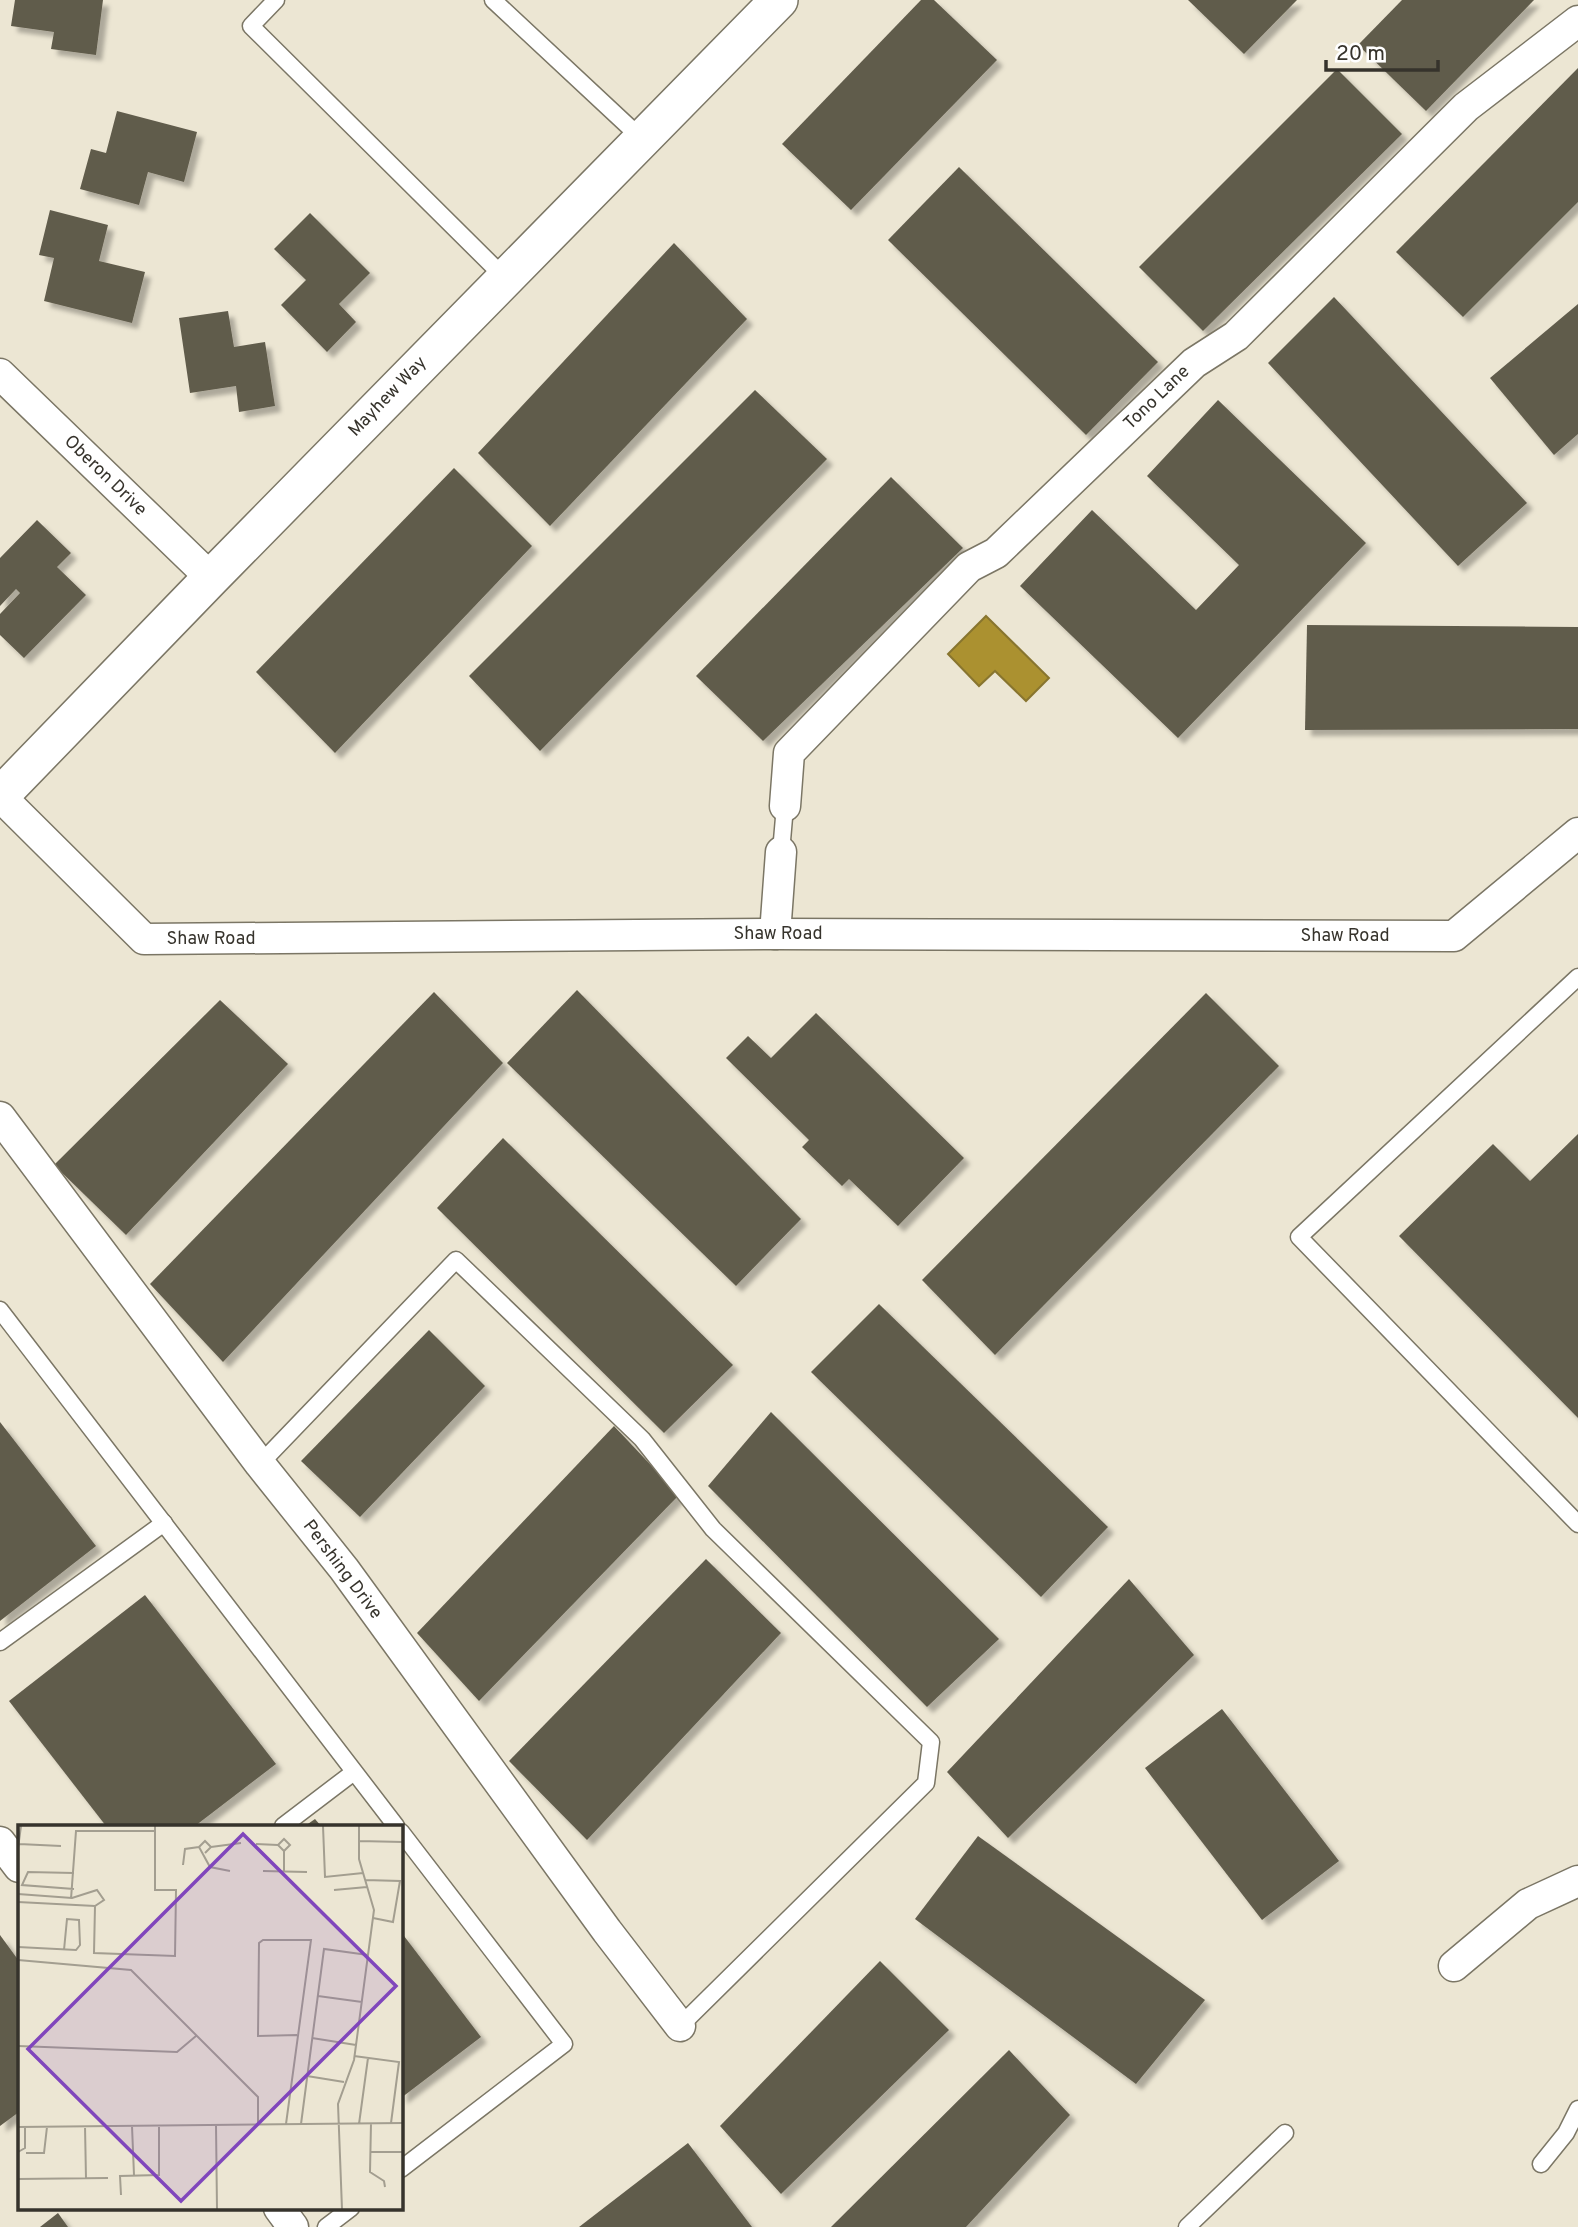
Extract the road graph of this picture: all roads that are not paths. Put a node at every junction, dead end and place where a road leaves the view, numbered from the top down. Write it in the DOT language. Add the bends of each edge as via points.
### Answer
graph roads {
  1 [pos="276,0"];
  2 [pos="493,0"];
  3 [pos="779,0"];
  4 [pos="1578,21"];
  5 [pos="642,139"];
  6 [pos="505,278"];
  7 [pos="0,374"];
  8 [pos="211,578"];
  9 [pos="0,796"];
  10 [pos="785,806"];
  11 [pos="1578,833"];
  12 [pos="781,852"];
  13 [pos="775,934"];
  14 [pos="1578,977"];
  15 [pos="0,1117"];
  16 [pos="0,1310"];
  17 [pos="260,1464"];
  18 [pos="164,1523"];
  19 [pos="1578,1524"];
  20 [pos="0,1642"];
  21 [pos="354,1772"];
  22 [pos="284,1825"];
  23 [pos="395,1825"];
  24 [pos="402,1833"];
  25 [pos="0,1842"];
  26 [pos="18,1866"];
  27 [pos="1578,1881"];
  28 [pos="1454,1966"];
  29 [pos="680,2026"];
  30 [pos="1578,2109"];
  31 [pos="1284,2133"];
  32 [pos="1541,2164"];
  33 [pos="402,2168"];
  34 [pos="280,2210"];
  35 [pos="348,2210"];
  36 [pos="293,2227"];
  37 [pos="326,2227"];
  38 [pos="1187,2227"];
  1 -- 6 [label="lane" via="251,26"];
  2 -- 5 [label="lane"];
  3 -- 5 [label="street, Mayhew Way"];
  4 -- 10 [label="street, Tono Lane" via="1466,107 1236,336 1194,363 996,553 969,567 789,753"];
  5 -- 6 [label="street, Mayhew Way"];
  6 -- 8 [label="street, Mayhew Way"];
  7 -- 8 [label="street, Oberon Drive"];
  8 -- 9 [label="street, Mayhew Way"];
  9 -- 13 [label="street, Shaw Road" via="144,939"];
  10 -- 12 [label="lane"];
  11 -- 13 [label="street, Shaw Road" via="1454,936"];
  12 -- 13 [label="street"];
  14 -- 19 [label="lane" via="1299,1237"];
  15 -- 17 [label="street, Pershing Drive"];
  16 -- 18 [label="lane"];
  17 -- 29 [label="street, Pershing Drive" via="344,1569"];
  17 -- 29 [label="lane" via="456,1260 642,1439 713,1529 931,1742 926,1783"];
  18 -- 20 [label="lane"];
  18 -- 21 [label="lane"];
  21 -- 22 [label="lane"];
  21 -- 23 [label="lane"];
  24 -- 33 [label="lane" via="564,2044"];
  25 -- 26 [label="street"];
  27 -- 28 [label="street" via="1528,1904"];
  30 -- 32 [label="lane"];
  31 -- 38 [label="lane"];
  34 -- 36 [label="street"];
  35 -- 37 [label="lane"];
}
